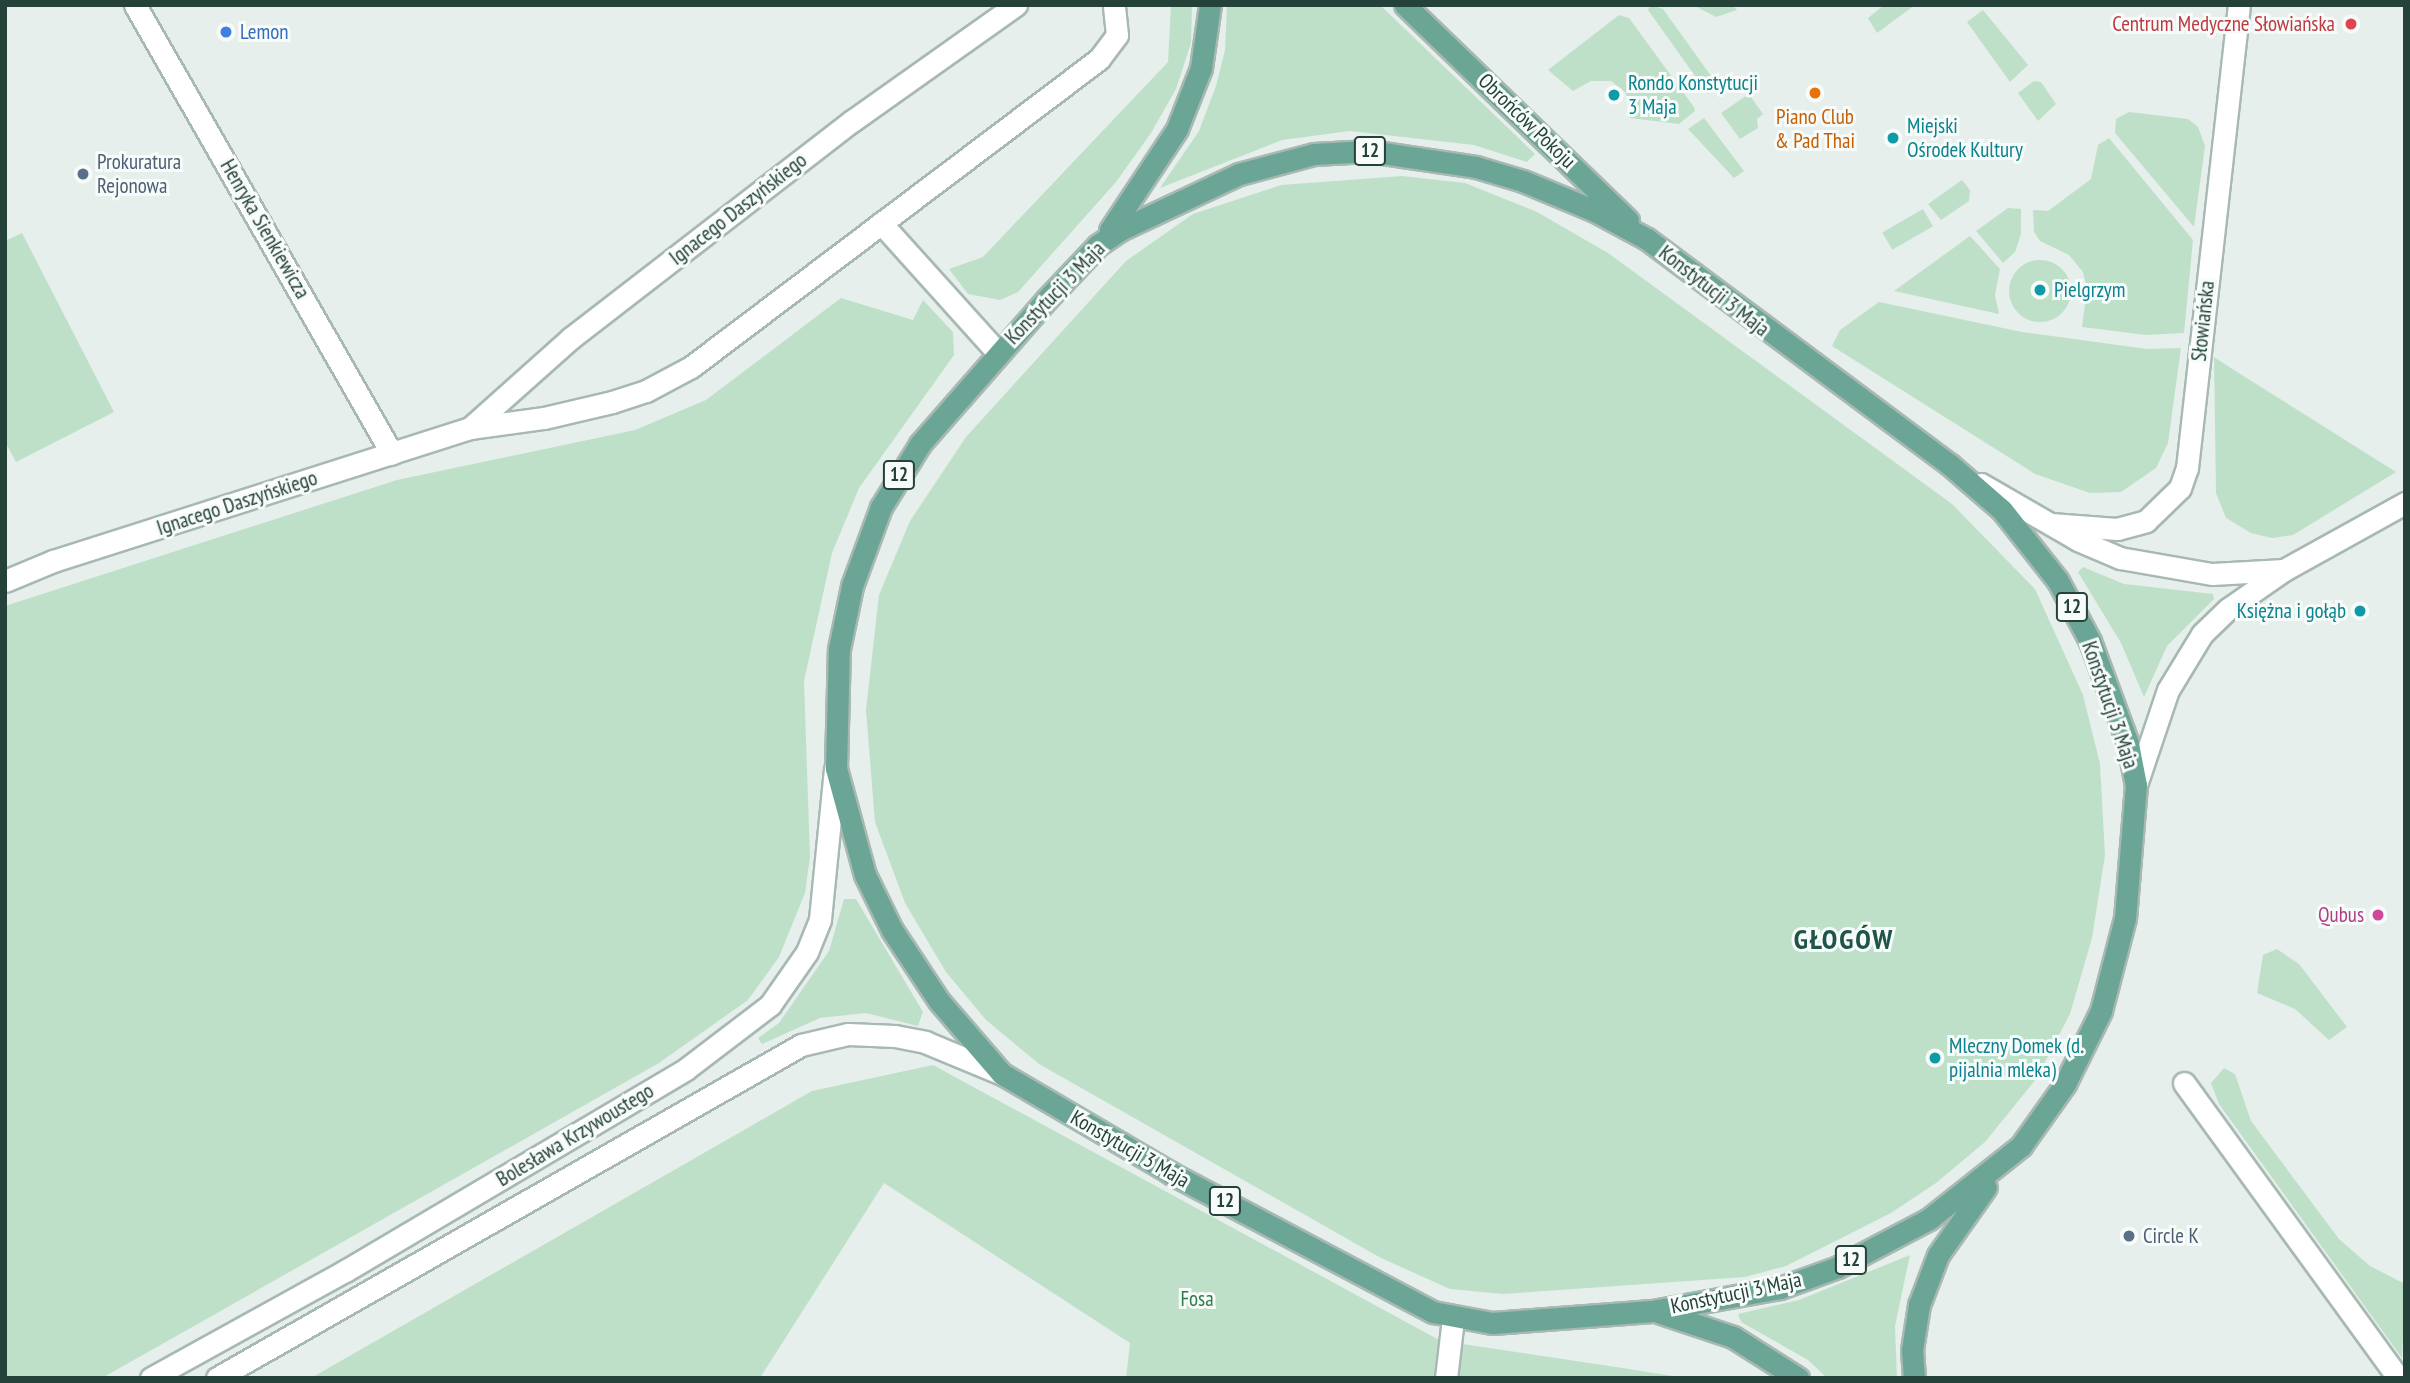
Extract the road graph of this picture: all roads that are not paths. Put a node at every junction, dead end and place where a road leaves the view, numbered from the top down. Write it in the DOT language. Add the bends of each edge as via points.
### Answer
graph roads {
  1 [pos="135,5"];
  2 [pos="1016,5"];
  3 [pos="1114,5"];
  4 [pos="1210,5"];
  5 [pos="1405,5"];
  6 [pos="2239,5"];
  7 [pos="881,223"];
  8 [pos="1647,239"];
  9 [pos="1098,246"];
  10 [pos="998,353"];
  11 [pos="470,428"];
  12 [pos="392,454"];
  13 [pos="1949,464"];
  14 [pos="2405,503"];
  15 [pos="2047,524"];
  16 [pos="2284,570"];
  17 [pos="5,581"];
  18 [pos="836,768"];
  19 [pos="2136,785"];
  20 [pos="1002,1074"];
  21 [pos="2184,1083"];
  22 [pos="2021,1146"];
  23 [pos="1652,1311"];
  24 [pos="1453,1318"];
  25 [pos="151,1378"];
  26 [pos="217,1378"];
  27 [pos="1446,1378"];
  28 [pos="1798,1378"];
  29 [pos="1914,1378"];
  30 [pos="2398,1378"];
  1 -- 12 [label="street, Henryka Sienkiewicza"];
  2 -- 11 [label="street, Ignacego Daszyńskiego" via="852,121 571,338"];
  3 -- 7 [label="street, Ignacego Daszyńskiego" via="1117,35 1099,59"];
  4 -- 9 [label="main road, 12" via="1201,68 1177,129"];
  5 -- 8 [label="main road, Obrońców Pokoju / 12"];
  6 -- 15 [label="street, Słowiańska" via="2187,468 2180,488 2146,521 2117,529"];
  7 -- 10 [label="street"];
  7 -- 11 [label="street, Ignacego Daszyńskiego" via="691,368 646,391 544,418"];
  8 -- 9 [label="main road, Konstytucji 3 Maja / 12" via="1523,181 1465,164 1369,151 1314,154 1239,174 1142,216"];
  8 -- 13 [label="main road, Konstytucji 3 Maja / 12"];
  9 -- 10 [label="main road, Konstytucji 3 Maja / 12"];
  10 -- 18 [label="main road, Konstytucji 3 Maja / 12" via="907,463 881,507 864,550 839,649"];
  11 -- 12 [label="street, Ignacego Daszyńskiego"];
  12 -- 17 [label="street, Ignacego Daszyńskiego" via="53,561"];
  13 -- 15 [label="street"];
  13 -- 19 [label="main road, Konstytucji 3 Maja / 12" via="2002,510 2058,581 2090,641 2112,697"];
  14 -- 16 [label="street"];
  15 -- 16 [label="street" via="2120,558 2149,566 2212,574"];
  16 -- 19 [label="street" via="2228,609 2203,634 2168,690"];
  18 -- 20 [label="main road, Konstytucji 3 Maja / 12" via="853,840 892,930 961,1031"];
  18 -- 25 [label="street, Bolesława Krzywoustego" via="820,919 789,982 760,1014 686,1069 345,1271"];
  19 -- 22 [label="main road, Konstytucji 3 Maja / 12" via="2125,918 2104,1004 2065,1084"];
  20 -- 24 [label="main road, Konstytucji 3 Maja / 12" via="1351,1271 1409,1302"];
  20 -- 26 [label="street, Bolesława Krzywoustego" via="925,1042 895,1036 848,1034 801,1045"];
  21 -- 30 [label="street"];
  22 -- 23 [label="main road, Konstytucji 3 Maja / 12" via="1929,1219 1838,1267 1780,1288"];
  22 -- 29 [label="main road, 12" via="1975,1200 1938,1255 1913,1330"];
  23 -- 24 [label="main road, Konstytucji 3 Maja / 12" via="1492,1323"];
  23 -- 28 [label="main road, 12" via="1733,1337"];
  24 -- 27 [label="street"];
}
